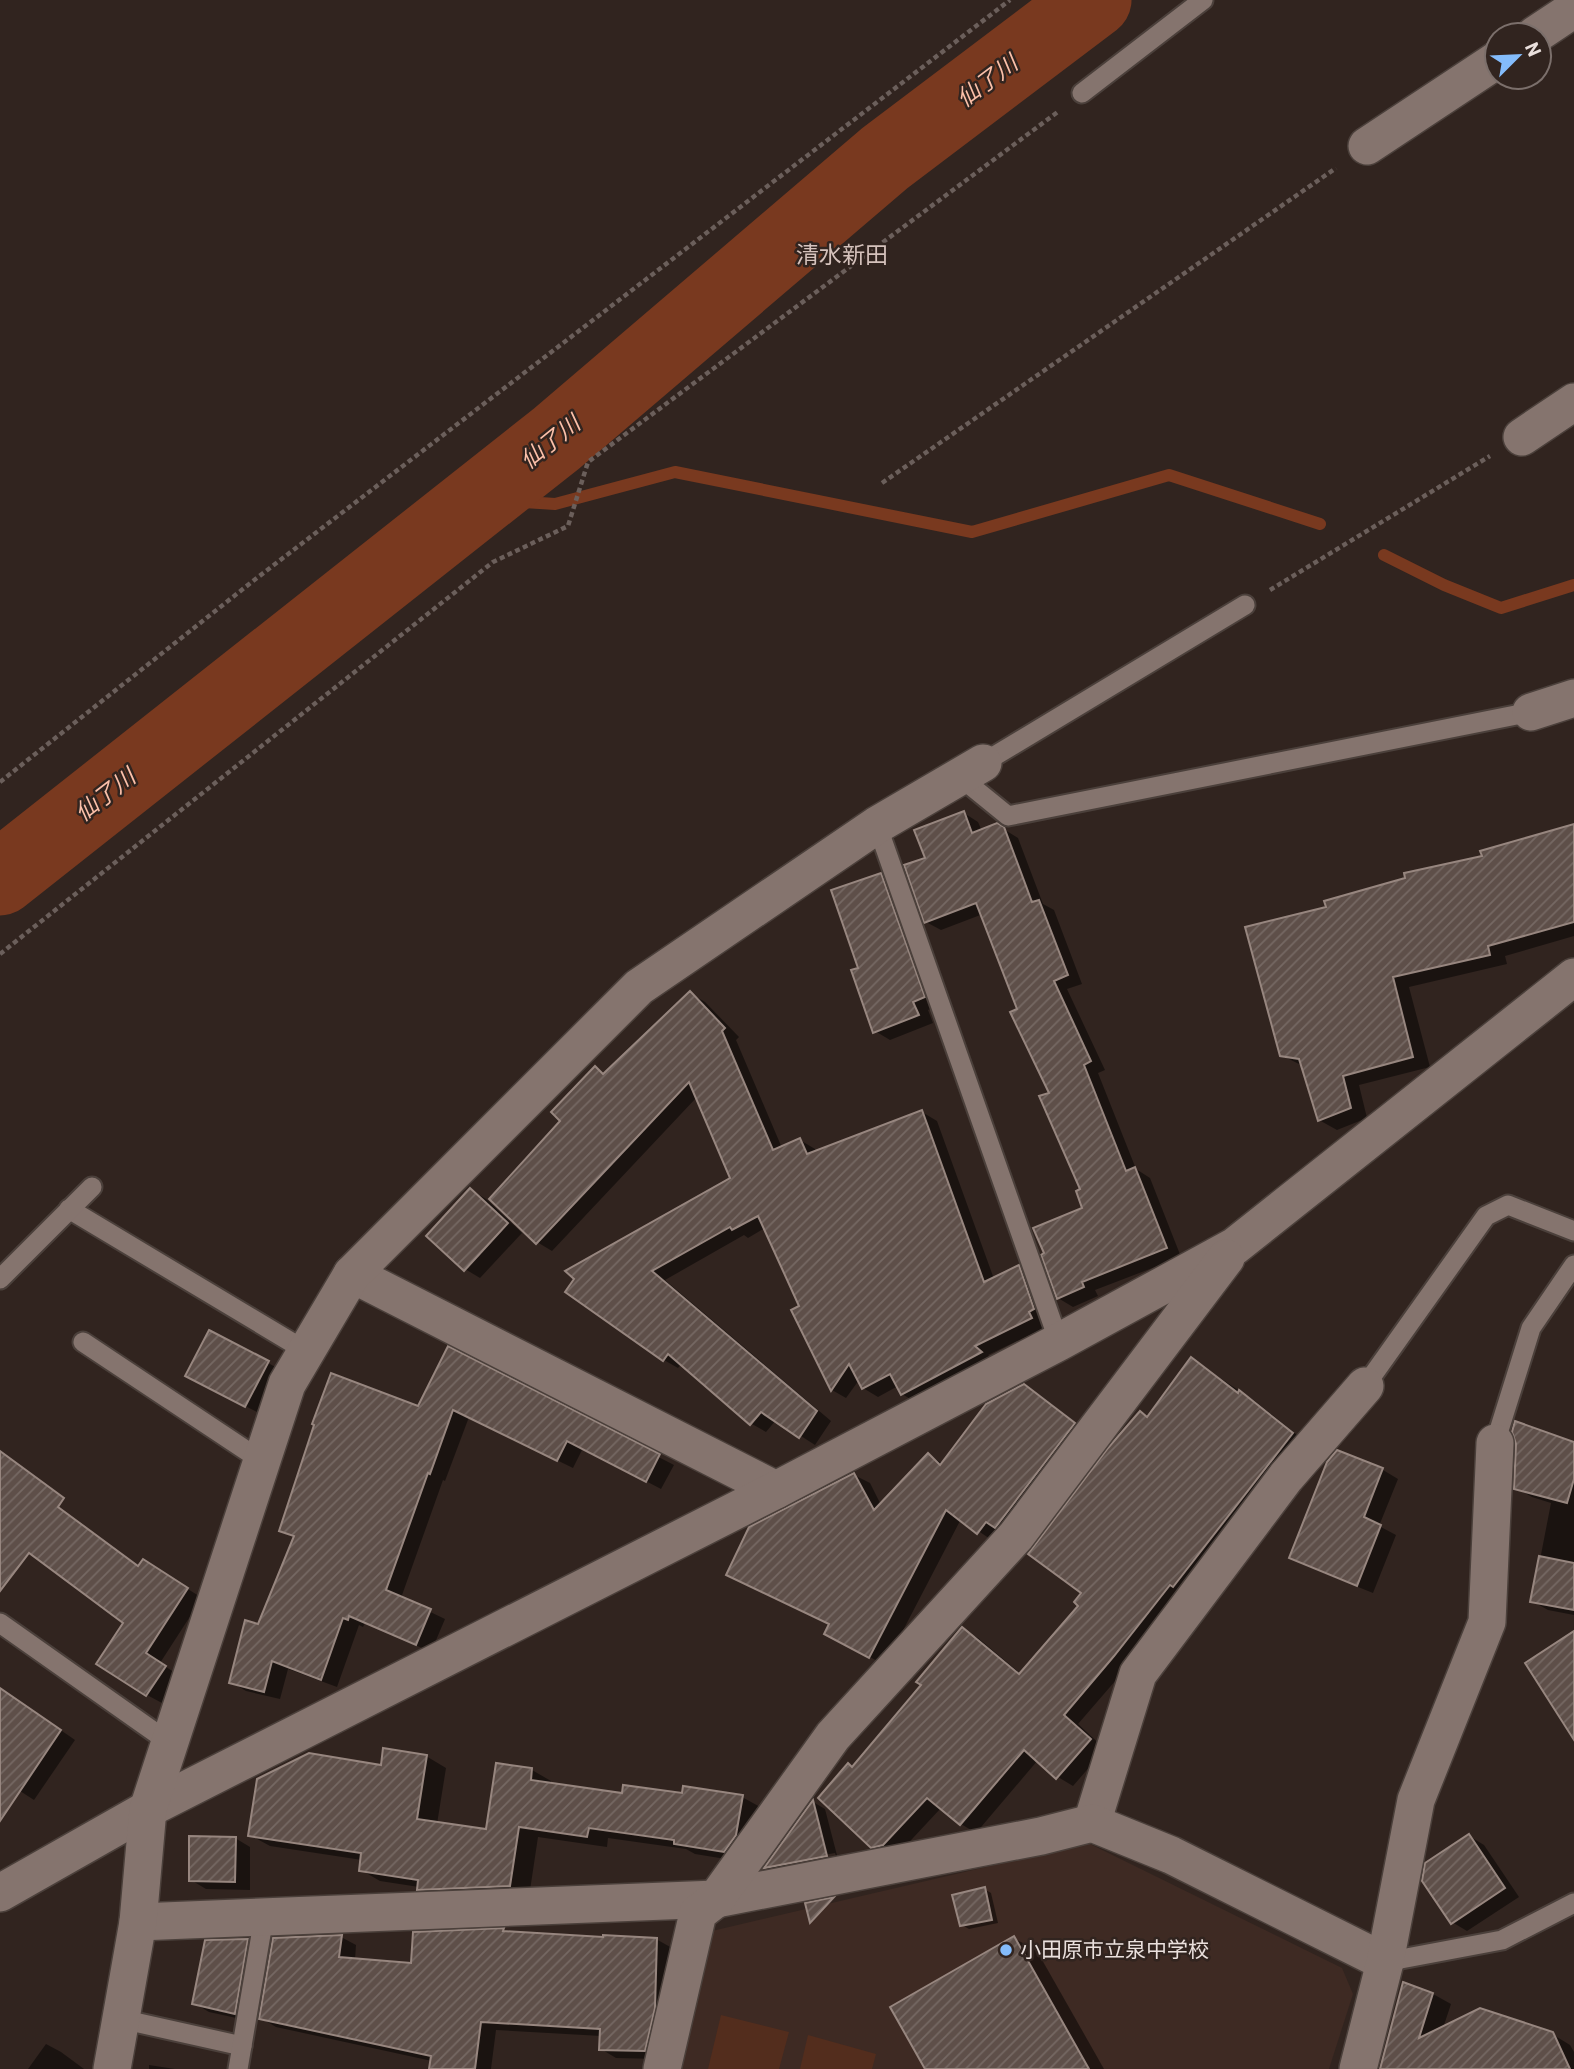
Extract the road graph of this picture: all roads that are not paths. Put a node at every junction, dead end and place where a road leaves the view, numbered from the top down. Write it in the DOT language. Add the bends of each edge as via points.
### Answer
graph roads {
  1 [pos="1203,0"];
  2 [pos="1574,9"];
  3 [pos="1553,23"];
  4 [pos="1483,69"];
  5 [pos="1082,93"];
  6 [pos="1367,146"];
  7 [pos="1574,402"];
  8 [pos="1522,437"];
  9 [pos="1245,605"];
  10 [pos="1574,698"];
  11 [pos="1531,712"];
  12 [pos="972,770"];
  13 [pos="877,825"];
  14 [pos="1574,978"];
  15 [pos="92,1187"];
  16 [pos="69,1209"];
  17 [pos="1574,1231"];
  18 [pos="1235,1246"];
  19 [pos="1574,1265"];
  20 [pos="352,1274"];
  21 [pos="0,1279"];
  22 [pos="83,1342"];
  23 [pos="1059,1342"];
  24 [pos="306,1351"];
  25 [pos="1364,1386"];
  26 [pos="1494,1443"];
  27 [pos="262,1461"];
  28 [pos="776,1490"];
  29 [pos="0,1623"];
  30 [pos="170,1743"];
  31 [pos="148,1809"];
  32 [pos="1092,1823"];
  33 [pos="0,1893"];
  34 [pos="716,1899"];
  35 [pos="1574,1903"];
  36 [pos="264,1917"];
  37 [pos="138,1922"];
  38 [pos="1385,1962"];
  39 [pos="121,2019"];
  40 [pos="242,2046"];
  41 [pos="112,2069"];
  42 [pos="239,2069"];
  43 [pos="662,2069"];
  44 [pos="1358,2069"];
  1 -- 5 [label="lane"];
  2 -- 3 [label="street"];
  4 -- 6 [label="street"];
  7 -- 8 [label="street"];
  9 -- 12 [label="lane"];
  10 -- 11 [label="street"];
  11 -- 12 [label="lane" via="1008,816"];
  12 -- 13 [label="street"];
  13 -- 20 [label="street" via="639,987"];
  13 -- 23 [label="lane"];
  14 -- 18 [label="street"];
  15 -- 16 [label="lane"];
  16 -- 21 [label="lane"];
  16 -- 24 [label="lane"];
  17 -- 25 [label="lane" via="1508,1205 1486,1216"];
  18 -- 23 [label="street"];
  18 -- 34 [label="street" via="1016,1536 833,1736"];
  19 -- 26 [label="lane" via="1531,1328"];
  20 -- 24 [label="street"];
  20 -- 28 [label="street"];
  22 -- 27 [label="lane"];
  23 -- 28 [label="street"];
  24 -- 27 [label="street" via="287,1384"];
  25 -- 32 [label="street" via="1286,1477 1138,1674"];
  26 -- 38 [label="street" via="1487,1622 1416,1800"];
  27 -- 30 [label="street"];
  28 -- 31 [label="street"];
  29 -- 30 [label="lane"];
  30 -- 31 [label="street"];
  31 -- 33 [label="street"];
  31 -- 37 [label="street"];
  32 -- 34 [label="street"];
  32 -- 38 [label="street" via="1171,1855"];
  34 -- 36 [label="street"];
  34 -- 43 [label="street" via="698,1913"];
  35 -- 38 [label="lane" via="1502,1940"];
  36 -- 37 [label="street"];
  36 -- 40 [label="lane"];
  37 -- 39 [label="street"];
  38 -- 44 [label="street"];
  39 -- 40 [label="lane"];
  39 -- 41 [label="street"];
  40 -- 42 [label="lane"];
}
